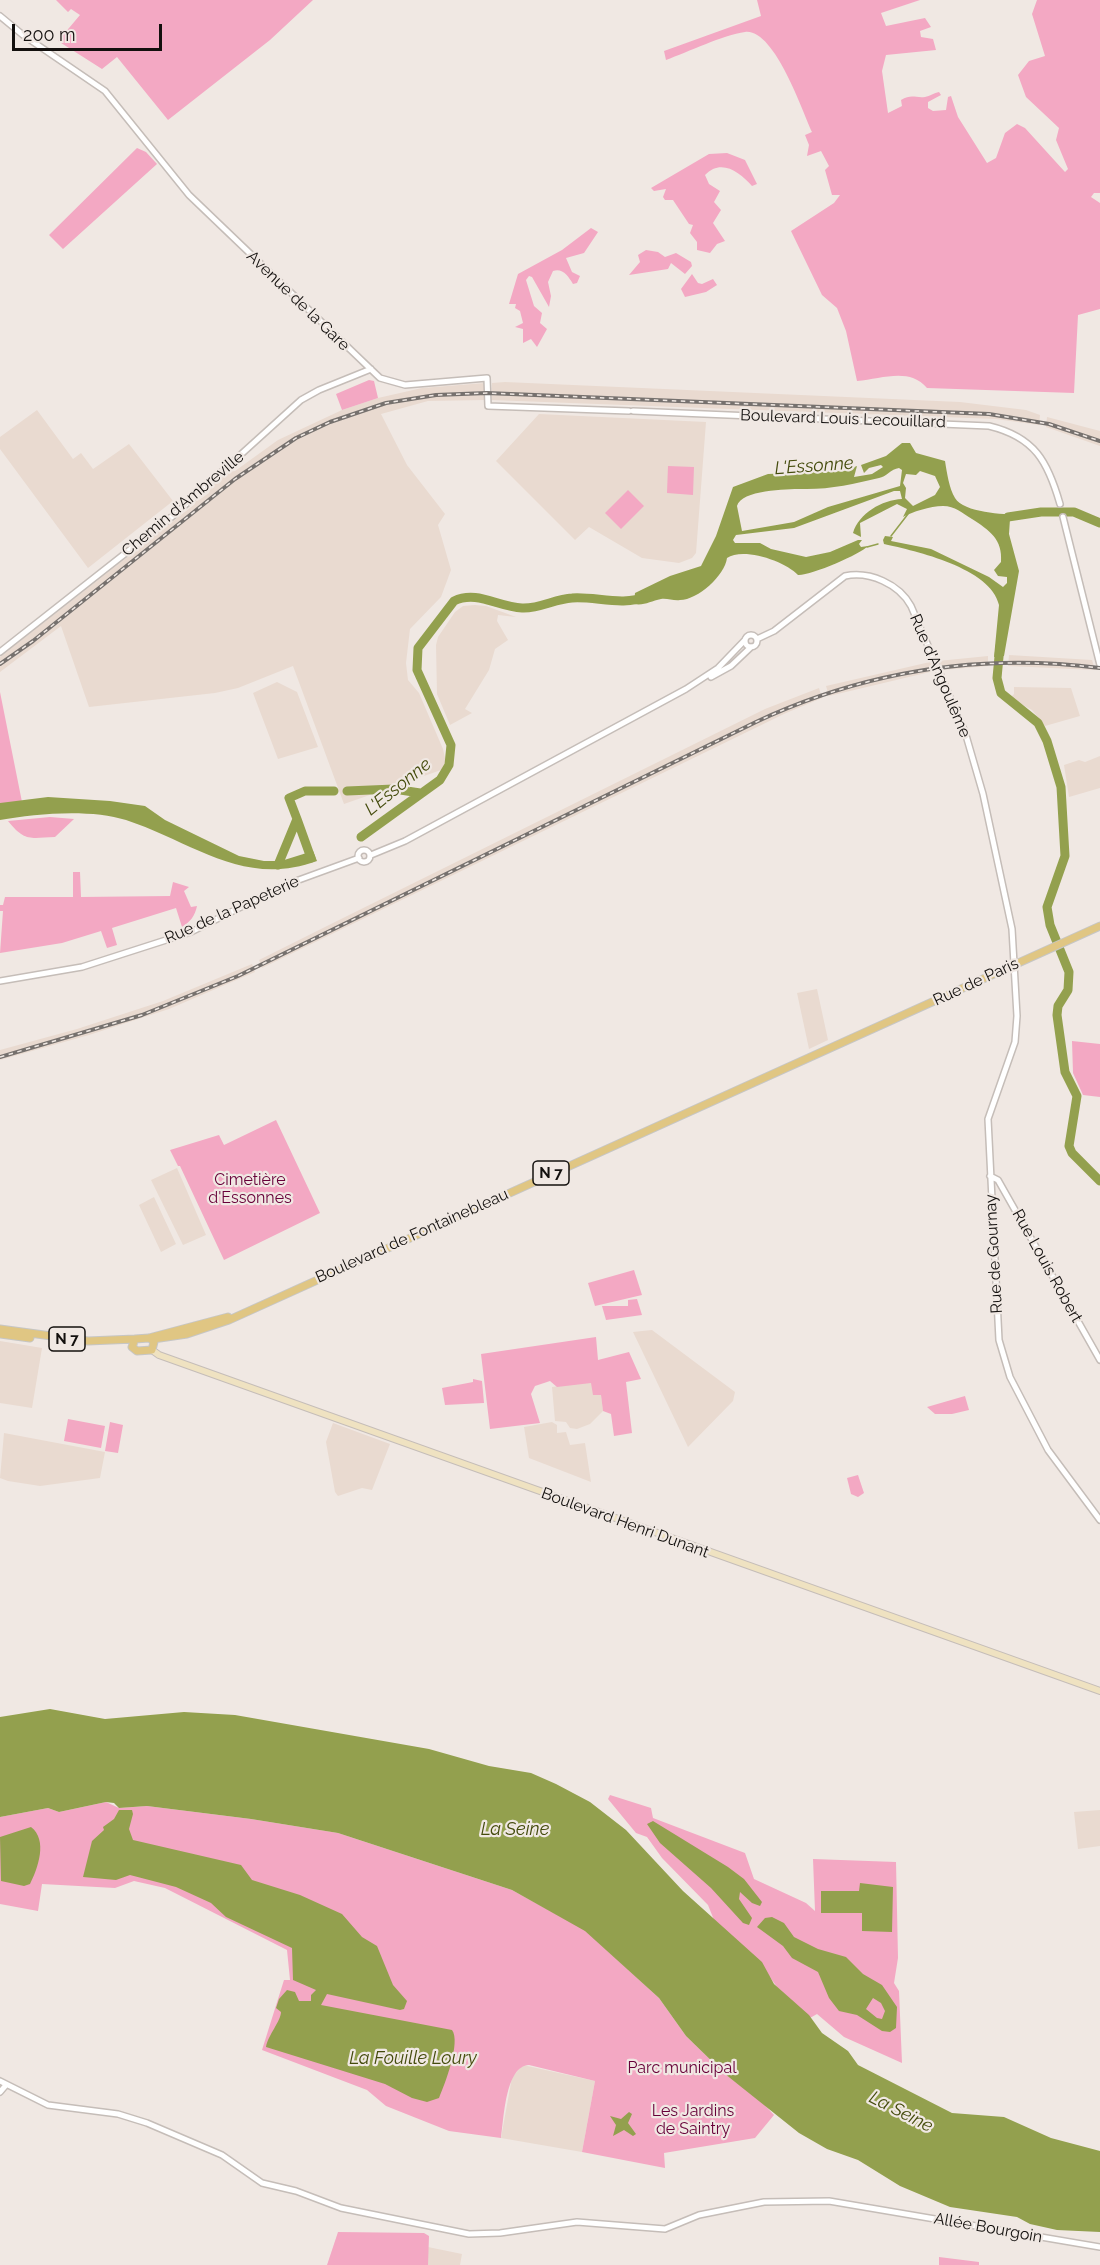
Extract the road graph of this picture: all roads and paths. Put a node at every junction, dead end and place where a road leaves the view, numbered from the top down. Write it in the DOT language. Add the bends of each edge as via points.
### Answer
graph roads {
  1 [pos="0,16"];
  2 [pos="371,369"];
  3 [pos="488,406"];
  4 [pos="1060,504"];
  5 [pos="1063,517"];
  6 [pos="757,639"];
  7 [pos="745,640"];
  8 [pos="751,647"];
  9 [pos="0,652"];
  10 [pos="1100,665"];
  11 [pos="583,745"];
  12 [pos="1100,926"];
  13 [pos="1013,964"];
  14 [pos="0,981"];
  15 [pos="852,1039"];
  16 [pos="990,1176"];
  17 [pos="0,1329"];
  18 [pos="0,1334"];
  19 [pos="151,1339"];
  20 [pos="133,1343"];
  21 [pos="152,1350"];
  22 [pos="1100,1360"];
  23 [pos="1100,1520"];
  24 [pos="1100,1691"];
  25 [pos="0,2081"];
  26 [pos="6,2085"];
  27 [pos="0,2092"];
  28 [pos="1100,2247"];
  1 -- 2 [label="street, Avenue de la Gare" via="105,91 189,195"];
  2 -- 3 [label="street, Avenue de la Gare" via="384,380 399,385 488,378"];
  2 -- 9 [label="street, Chemin d'Ambreville" via="305,397 174,514"];
  3 -- 4 [label="street, Boulevard Louis Lecouillard" via="984,425 1017,438 1043,459"];
  5 -- 10 [label="street"];
  6 -- 7 [label="street" via="751,635"];
  6 -- 8 [label="street"];
  6 -- 13 [label="street, Rue d'Angoulême" via="774,631 841,578 853,574 891,585 907,599 963,726 983,794 1008,907"];
  7 -- 8 [label="street"];
  7 -- 11 [label="street" via="697,683"];
  8 -- 11 [label="street" via="731,666 678,698"];
  11 -- 14 [label="street, Rue de la Papeterie" via="405,842 370,855 367,862 358,858 285,885 190,932 75,969"];
  12 -- 13 [label="main road, Rue de Paris / N 7"];
  13 -- 15 [label="main road, Rue de Paris / N 7"];
  13 -- 16 [label="street, Rue de Gournay" via="1015,1042 990,1109"];
  15 -- 19 [label="main road, Boulevard de Fontainebleau / N 7" via="236,1316"];
  16 -- 22 [label="street, Rue Louis Robert" via="998,1180"];
  16 -- 23 [label="street, Rue de Gournay" via="999,1340 1005,1365 1055,1460"];
  17 -- 20 [label="main road, N 7"];
  18 -- 20 [label="main road, N 7" via="81,1345"];
  19 -- 20 [label="main road, N 7"];
  19 -- 21 [label="main road"];
  20 -- 21 [label="main road, N 7" via="137,1351"];
  21 -- 24 [label="main road, Boulevard Henri Dunant" via="159,1356"];
  25 -- 26 [label="street"];
  26 -- 27 [label="street"];
  26 -- 28 [label="street, Allée Bourgoin" via="48,2105 118,2114 147,2123 222,2155 256,2181 341,2208 469,2234 577,2222 665,2229 699,2215 764,2202 829,2201"];
}
